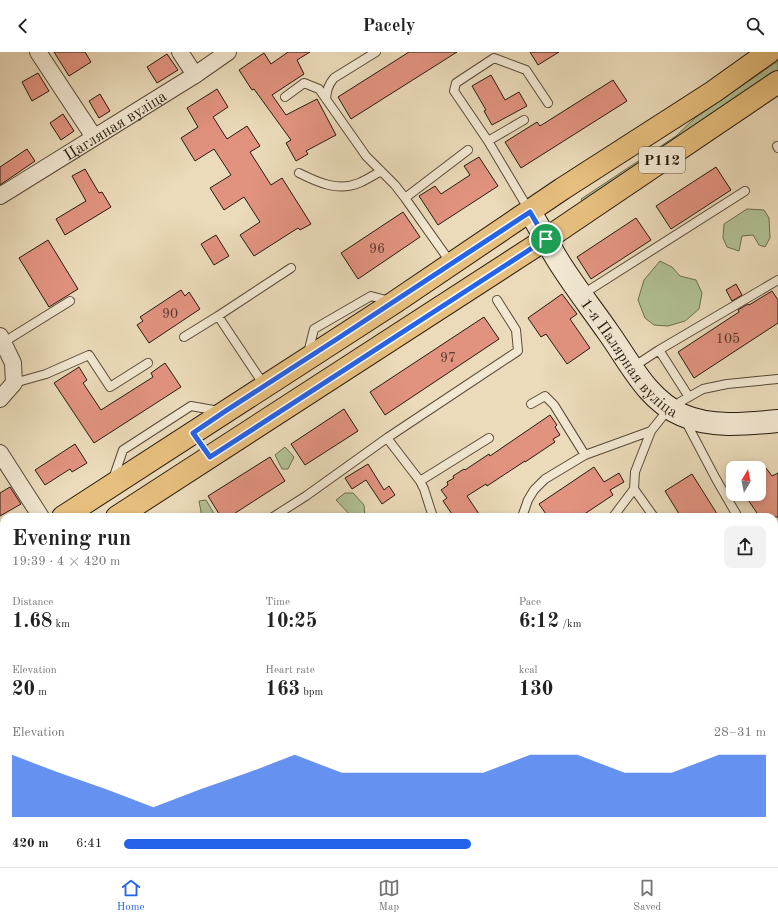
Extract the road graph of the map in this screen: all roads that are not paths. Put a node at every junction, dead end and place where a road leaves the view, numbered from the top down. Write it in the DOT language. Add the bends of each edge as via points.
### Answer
graph roads {
  1 [pos="38,52"];
  2 [pos="180,52"];
  3 [pos="228,52"];
  4 [pos="376,52"];
  5 [pos="768,52"];
  6 [pos="195,75"];
  7 [pos="778,82"];
  8 [pos="285,97"];
  9 [pos="326,99"];
  10 [pos="548,104"];
  11 [pos="524,120"];
  12 [pos="94,137"];
  13 [pos="488,141"];
  14 [pos="468,150"];
  15 [pos="381,171"];
  16 [pos="299,173"];
  17 [pos="745,191"];
  18 [pos="0,196"];
  19 [pos="405,198"];
  20 [pos="530,212"];
  21 [pos="546,239"];
  22 [pos="452,264"];
  23 [pos="291,268"];
  24 [pos="778,280"];
  25 [pos="582,295"];
  26 [pos="497,300"];
  27 [pos="70,302"];
  28 [pos="218,316"];
  29 [pos="184,337"];
  30 [pos="2,339"];
  31 [pos="659,350"];
  32 [pos="148,363"];
  33 [pos="633,368"];
  34 [pos="778,379"];
  35 [pos="14,383"];
  36 [pos="265,386"];
  37 [pos="0,399"];
  38 [pos="531,404"];
  39 [pos="681,407"];
  40 [pos="224,412"];
  41 [pos="778,420"];
  42 [pos="651,431"];
  43 [pos="193,433"];
  44 [pos="387,438"];
  45 [pos="489,438"];
  46 [pos="0,453"];
  47 [pos="585,455"];
  48 [pos="210,457"];
  49 [pos="420,481"];
  50 [pos="111,485"];
  51 [pos="634,489"];
  52 [pos="38,513"];
  53 [pos="69,513"];
  54 [pos="123,513"];
  55 [pos="279,513"];
  56 [pos="433,513"];
  57 [pos="523,513"];
  58 [pos="616,513"];
  59 [pos="651,513"];
  60 [pos="736,513"];
  1 -- 12 [label="street"];
  2 -- 6 [label="street"];
  3 -- 6 [label="street, Цагляная вуліца"];
  4 -- 9 [label="lane" via="334,78 326,90"];
  5 -- 20 [label="main road, Р112" via="713,92"];
  6 -- 12 [label="street, Цагляная вуліца"];
  7 -- 21 [label="main road, Р112"];
  8 -- 9 [label="lane" via="304,83 318,89"];
  9 -- 15 [label="lane" via="366,156"];
  10 -- 13 [label="lane" via="526,70 494,58 456,83 454,92"];
  11 -- 13 [label="lane"];
  12 -- 18 [label="street, Цагляная вуліца"];
  13 -- 20 [label="lane"];
  14 -- 19 [label="lane"];
  15 -- 16 [label="lane" via="358,184 347,186 322,184"];
  15 -- 19 [label="lane"];
  17 -- 25 [label="lane"];
  19 -- 22 [label="lane"];
  20 -- 21 [label="street, 1-я Палярная вуліца"];
  20 -- 22 [label="main road, Р112"];
  21 -- 25 [label="street, 1-я Палярная вуліца"];
  21 -- 48 [label="main road, Р112"];
  22 -- 36 [label="main road, Р112"];
  23 -- 28 [label="lane"];
  24 -- 31 [label="lane"];
  25 -- 33 [label="street, 1-я Палярная вуліца"];
  26 -- 44 [label="lane" via="516,330 518,351"];
  27 -- 30 [label="lane"];
  28 -- 29 [label="lane"];
  28 -- 36 [label="lane"];
  30 -- 35 [label="street" via="13,363"];
  31 -- 33 [label="lane"];
  31 -- 39 [label="lane"];
  32 -- 35 [label="lane" via="110,386 90,355 46,374"];
  33 -- 39 [label="street, 1-я Палярная вуліца" via="659,402"];
  34 -- 39 [label="lane" via="703,389"];
  35 -- 37 [label="street"];
  36 -- 40 [label="main road, Р112"];
  38 -- 47 [label="lane" via="545,396 554,405"];
  39 -- 41 [label="street, 1-я Палярная вуліца" via="711,423 748,424"];
  39 -- 42 [label="lane" via="663,416"];
  39 -- 60 [label="lane"];
  40 -- 43 [label="main road, Р112"];
  40 -- 50 [label="lane" via="191,406 123,450"];
  42 -- 47 [label="lane"];
  42 -- 51 [label="lane" via="635,472"];
  43 -- 48 [label="main road"];
  43 -- 50 [label="main road, Р112"];
  44 -- 49 [label="lane"];
  44 -- 55 [label="lane"];
  45 -- 49 [label="lane"];
  46 -- 52 [label="street"];
  47 -- 57 [label="lane" via="545,479 534,490"];
  48 -- 54 [label="main road, Р112"];
  49 -- 56 [label="lane"];
  50 -- 53 [label="main road, Р112"];
  51 -- 58 [label="lane"];
  51 -- 59 [label="lane"];
}
